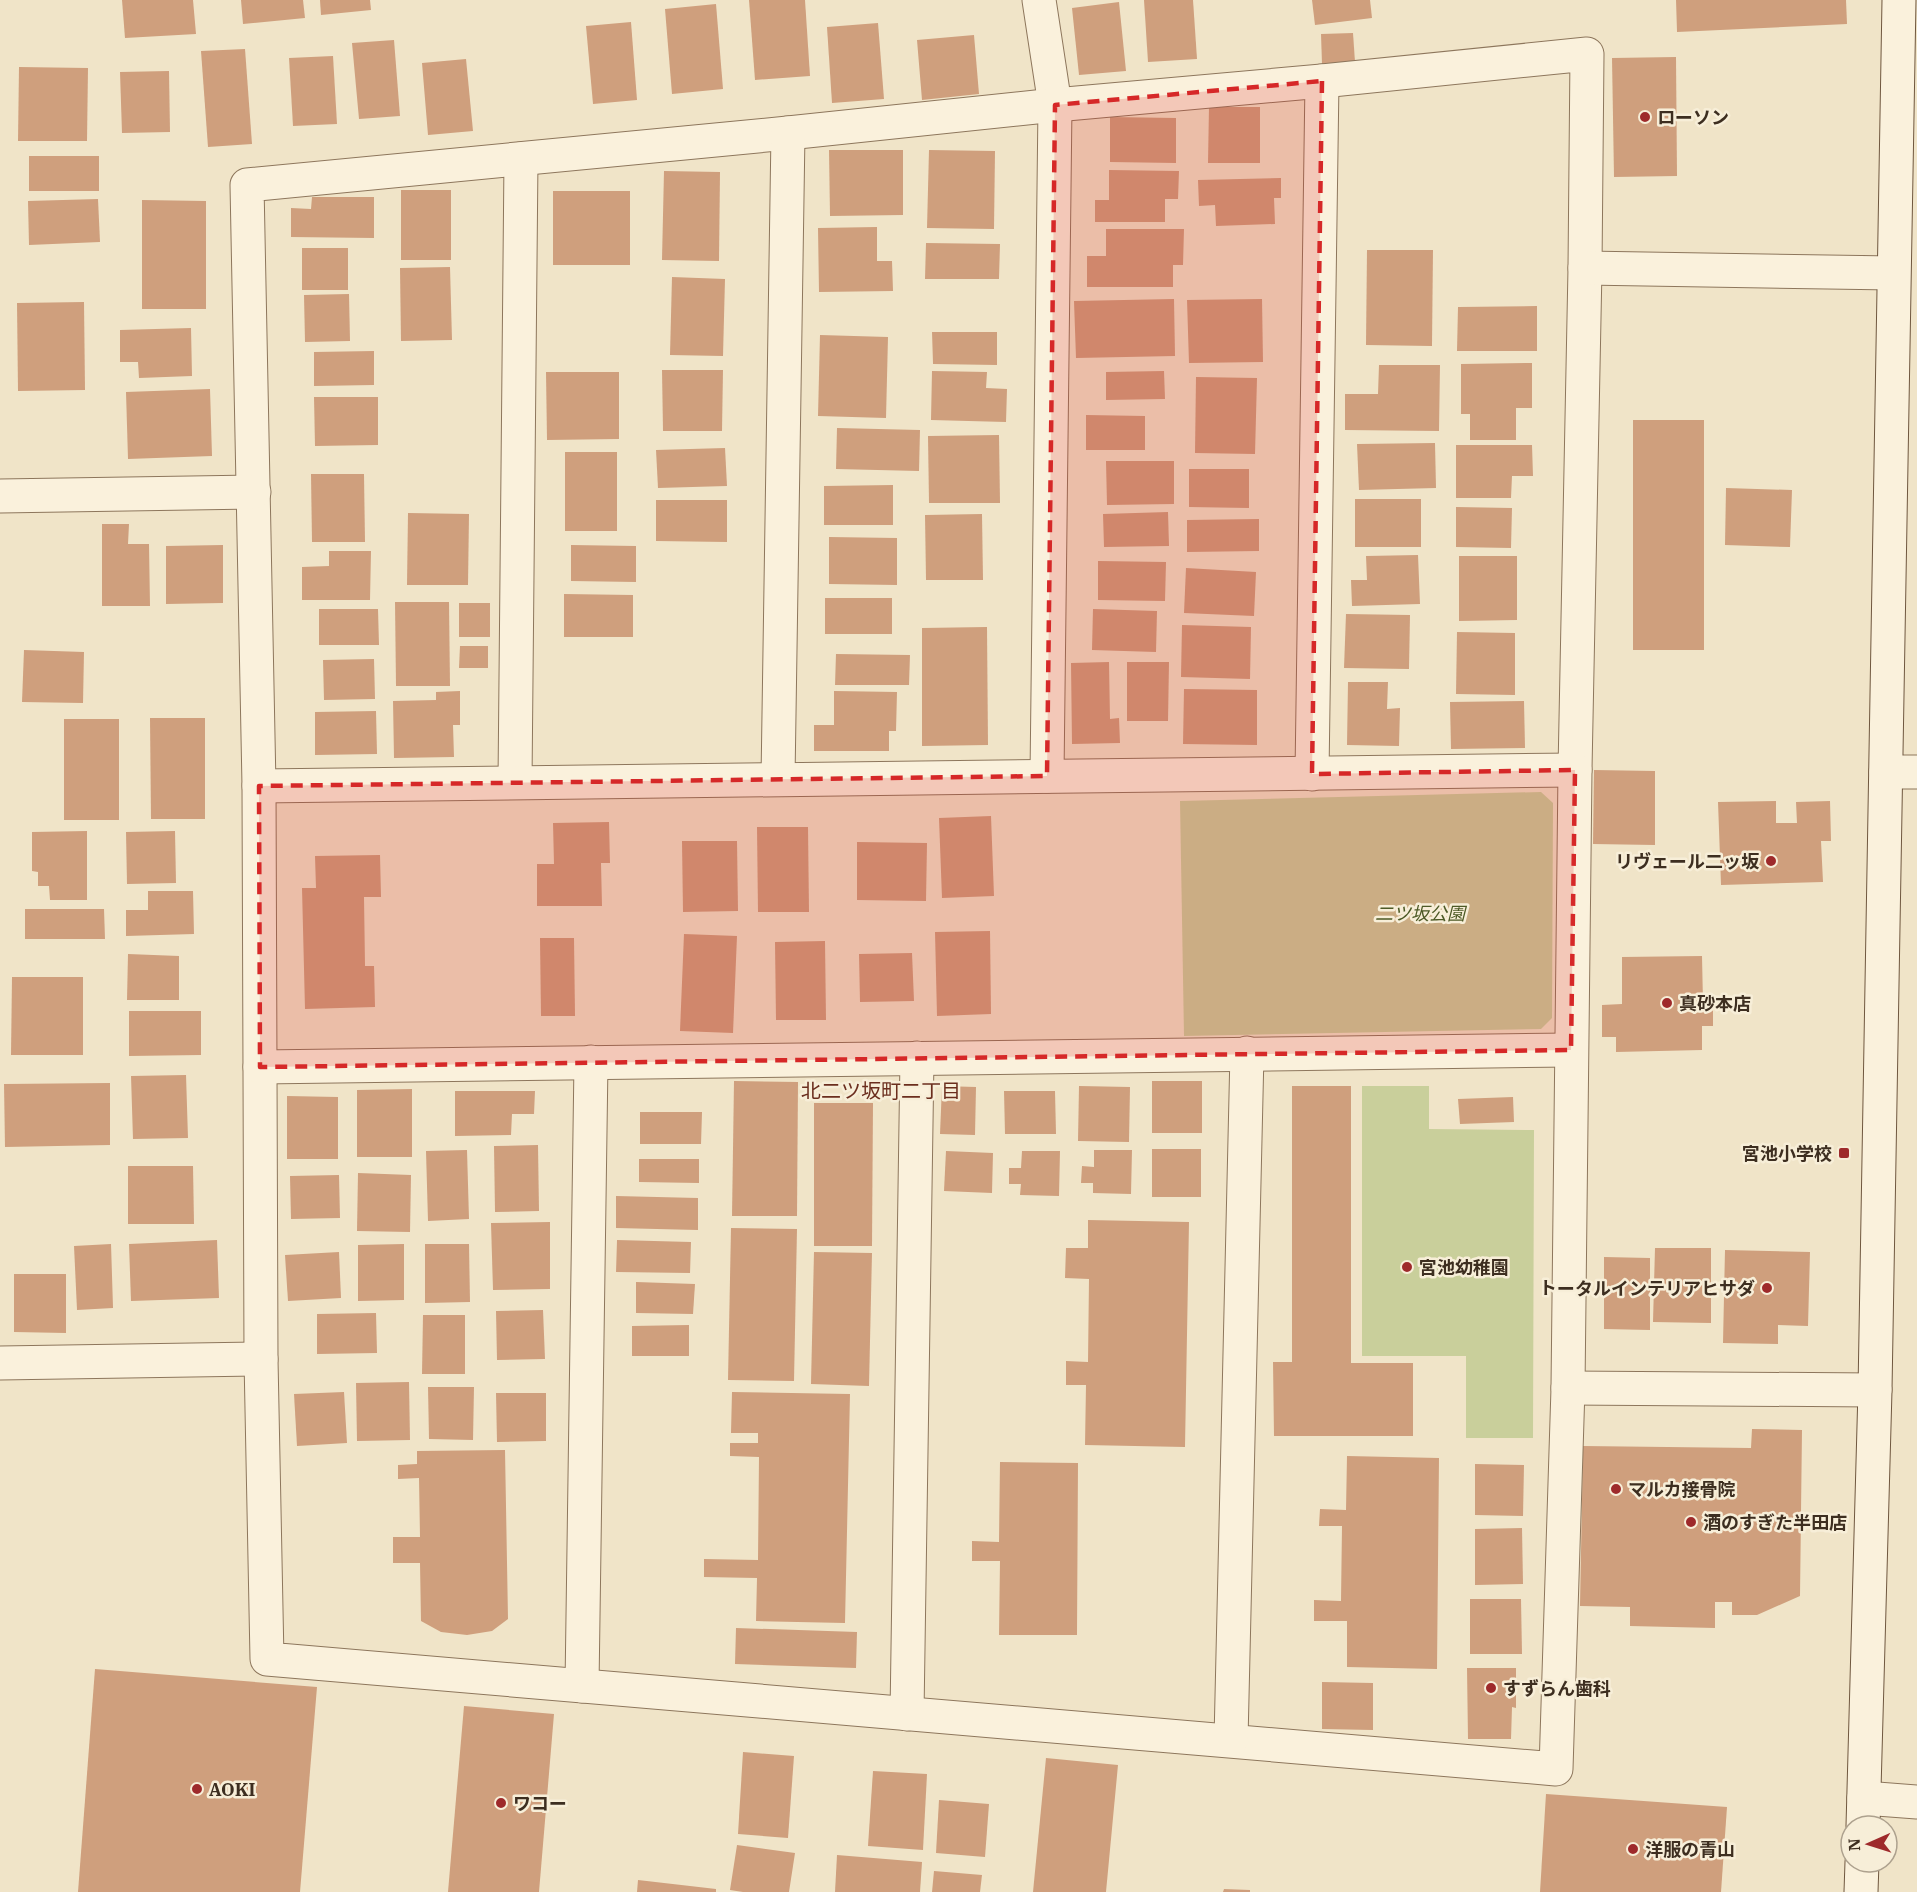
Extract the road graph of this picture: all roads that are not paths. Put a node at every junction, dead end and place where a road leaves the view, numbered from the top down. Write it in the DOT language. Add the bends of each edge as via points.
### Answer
graph roads {
  1 [pos="1039,0"];
  2 [pos="1899,0"];
  3 [pos="1322,81"];
  4 [pos="1055,105"];
  5 [pos="788,133"];
  6 [pos="521,159"];
  7 [pos="1586,268"];
  8 [pos="1893,273"];
  9 [pos="254,492"];
  10 [pos="0,496"];
  11 [pos="1575,770"];
  12 [pos="1901,772"];
  13 [pos="1312,774"];
  14 [pos="1047,776"];
  15 [pos="778,779"];
  16 [pos="515,782"];
  17 [pos="259,786"];
  18 [pos="1571,1050"];
  19 [pos="1247,1053"];
  20 [pos="916,1058"];
  21 [pos="591,1062"];
  22 [pos="260,1066"];
  23 [pos="261,1359"];
  24 [pos="0,1363"];
  25 [pos="1568,1388"];
  26 [pos="1875,1390"];
  27 [pos="582,1686"];
  28 [pos="907,1714"];
  29 [pos="1231,1740"];
  30 [pos="1917,1802"];
  31 [pos="1863,1812"];
  32 [pos="1862,1874"];
  33 [pos="1861,1892"];
  1 -- 4 [label="street"];
  2 -- 8 [label="street"];
  3 -- 4 [label="street"];
  3 -- 7 [label="street" via="1587,54"];
  3 -- 13 [label="street"];
  4 -- 5 [label="street"];
  4 -- 14 [label="street"];
  5 -- 6 [label="street"];
  5 -- 15 [label="street"];
  6 -- 9 [label="street" via="247,185"];
  6 -- 16 [label="street"];
  7 -- 8 [label="street"];
  7 -- 11 [label="street"];
  8 -- 12 [label="street"];
  9 -- 10 [label="street"];
  9 -- 17 [label="street"];
  11 -- 13 [label="street"];
  11 -- 18 [label="street"];
  12 -- 26 [label="street"];
  13 -- 14 [label="street"];
  14 -- 15 [label="street"];
  15 -- 16 [label="street"];
  16 -- 17 [label="street"];
  17 -- 22 [label="street"];
  18 -- 19 [label="street"];
  18 -- 25 [label="street"];
  19 -- 20 [label="street"];
  19 -- 29 [label="street"];
  20 -- 21 [label="street"];
  20 -- 28 [label="street"];
  21 -- 22 [label="street"];
  21 -- 27 [label="street"];
  22 -- 23 [label="street"];
  23 -- 24 [label="street"];
  23 -- 27 [label="street" via="267,1659"];
  25 -- 26 [label="street"];
  25 -- 29 [label="street" via="1556,1769"];
  26 -- 31 [label="street"];
  27 -- 28 [label="street"];
  28 -- 29 [label="street"];
  30 -- 31 [label="street"];
  32 -- 33 [label="street"];
}
